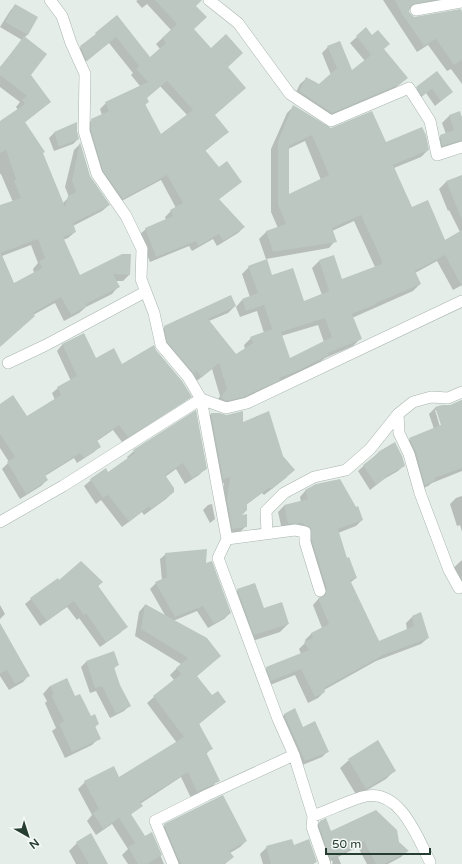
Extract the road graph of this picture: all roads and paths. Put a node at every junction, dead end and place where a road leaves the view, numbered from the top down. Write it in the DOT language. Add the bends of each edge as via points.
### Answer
graph roads {
  1 [pos="50,0"];
  2 [pos="209,0"];
  3 [pos="462,2"];
  4 [pos="416,10"];
  5 [pos="462,147"];
  6 [pos="145,292"];
  7 [pos="462,301"];
  8 [pos="8,363"];
  9 [pos="462,392"];
  10 [pos="201,399"];
  11 [pos="398,414"];
  12 [pos="0,522"];
  13 [pos="267,533"];
  14 [pos="227,539"];
  15 [pos="459,588"];
  16 [pos="320,591"];
  17 [pos="294,755"];
  18 [pos="313,816"];
  19 [pos="430,862"];
  20 [pos="173,864"];
  21 [pos="326,864"];
  1 -- 6 [label="street" via="62,16 85,74 84,131 97,174 126,216 142,249 141,279"];
  2 -- 5 [label="street" via="238,23 290,94 331,122 409,88 430,121 437,155"];
  3 -- 4 [label="street"];
  6 -- 8 [label="street"];
  6 -- 10 [label="street" via="154,313 161,345 188,377"];
  7 -- 10 [label="street" via="247,403 226,408"];
  9 -- 11 [label="street" via="448,398 431,397 413,402"];
  10 -- 12 [label="street" via="63,486"];
  10 -- 14 [label="street"];
  11 -- 13 [label="street" via="370,450 346,470 314,477 284,493 266,511"];
  11 -- 15 [label="street" via="399,434 409,454 420,493 449,570"];
  13 -- 14 [label="street"];
  13 -- 16 [label="street" via="295,530 305,532 305,542"];
  14 -- 17 [label="street" via="218,558"];
  17 -- 18 [label="street"];
  17 -- 20 [label="street" via="155,821"];
  18 -- 19 [label="street" via="364,796 379,795 391,800 407,817"];
  18 -- 21 [label="street" via="312,827"];
}
